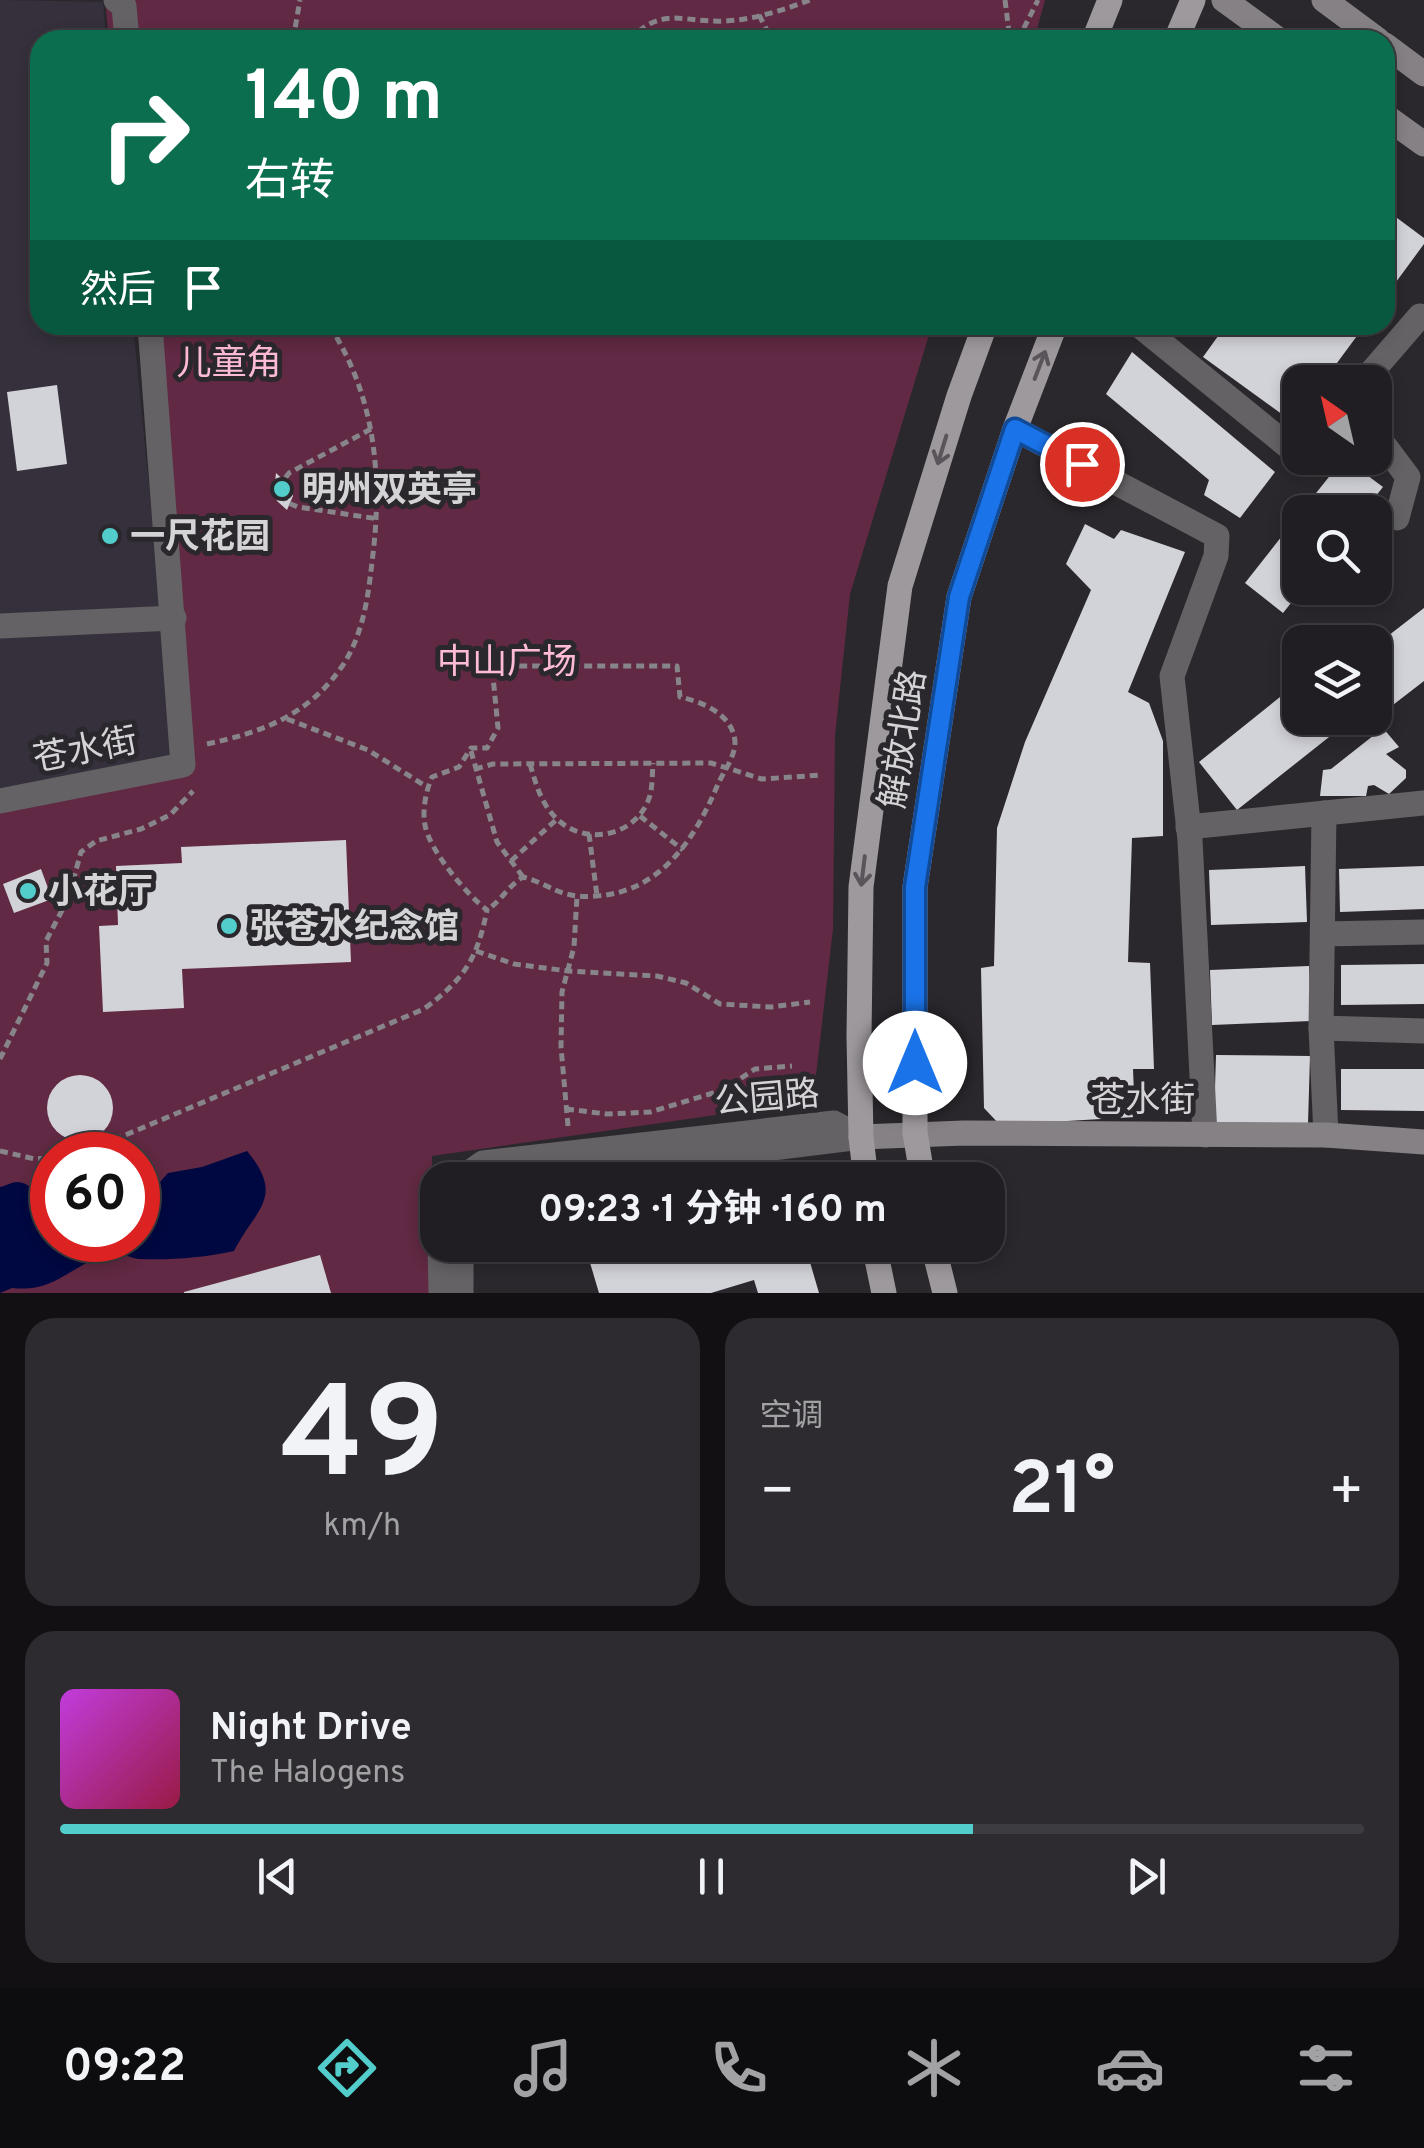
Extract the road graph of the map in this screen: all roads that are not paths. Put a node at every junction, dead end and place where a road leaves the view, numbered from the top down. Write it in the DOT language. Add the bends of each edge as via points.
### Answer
graph roads {
  1 [pos="116,0"];
  2 [pos="1110,0"];
  3 [pos="1194,0"];
  4 [pos="1224,0"];
  5 [pos="1324,0"];
  6 [pos="126,30"];
  7 [pos="1098,30"];
  8 [pos="1180,30"];
  9 [pos="1265,30"];
  10 [pos="1364,30"];
  11 [pos="1395,52"];
  12 [pos="1424,74"];
  13 [pos="1395,123"];
  14 [pos="1424,144"];
  15 [pos="1420,316"];
  16 [pos="151,335"];
  17 [pos="982,335"];
  18 [pos="1051,335"];
  19 [pos="1151,335"];
  20 [pos="1378,365"];
  21 [pos="1015,429"];
  22 [pos="1282,441"];
  23 [pos="1392,455"];
  24 [pos="1397,518"];
  25 [pos="174,618"];
  26 [pos="0,626"];
  27 [pos="0,801"];
  28 [pos="1424,803"];
  29 [pos="1324,813"];
  30 [pos="1188,827"];
  31 [pos="1424,932"];
  32 [pos="1322,934"];
  33 [pos="1321,1028"];
  34 [pos="1424,1031"];
  35 [pos="915,1133"];
  36 [pos="1205,1135"];
  37 [pos="1326,1135"];
  38 [pos="861,1137"];
  39 [pos="1424,1142"];
  40 [pos="493,1162"];
  41 [pos="662,1162"];
  42 [pos="864,1162"];
  43 [pos="920,1162"];
  44 [pos="440,1262"];
  45 [pos="461,1262"];
  46 [pos="878,1262"];
  47 [pos="937,1262"];
  48 [pos="441,1293"];
  49 [pos="461,1293"];
  50 [pos="884,1293"];
  51 [pos="945,1293"];
  1 -- 6 [label="street" via="124,6"];
  2 -- 7 [label="main road"];
  3 -- 8 [label="main road"];
  4 -- 9 [label="street"];
  5 -- 10 [label="street"];
  11 -- 12 [label="street"];
  13 -- 14 [label="street"];
  15 -- 20 [label="street"];
  16 -- 25 [label="street"];
  17 -- 38 [label="main road, 解放北路, one-way" via="900,586 861,887"];
  21 -- 18 [label="main road, 解放北路, one-way"];
  19 -- 22 [label="street"];
  21 -- 30 [label="street" via="1217,536 1216,556 1172,676"];
  21 -- 35 [label="main road, 解放北路" via="959,597 915,887"];
  23 -- 24 [label="street" via="1408,476"];
  25 -- 26 [label="street"];
  25 -- 27 [label="street, 苍水街" via="193,763"];
  28 -- 29 [label="street"];
  29 -- 30 [label="street"];
  29 -- 32 [label="street"];
  30 -- 36 [label="street"];
  31 -- 32 [label="street"];
  32 -- 33 [label="street"];
  33 -- 34 [label="street"];
  33 -- 37 [label="street"];
  35 -- 36 [label="street, 苍水街"];
  35 -- 38 [label="street, 苍水街"];
  35 -- 43 [label="main road, 解放北路"];
  36 -- 37 [label="street, 苍水街"];
  37 -- 39 [label="street, 苍水街"];
  38 -- 40 [label="street, 公园路" via="834,1123"];
  38 -- 41 [label="street, 公园路"];
  38 -- 42 [label="main road, 解放北路"];
  44 -- 48 [label="street"];
  45 -- 49 [label="street"];
  46 -- 50 [label="main road"];
  47 -- 51 [label="main road"];
}
